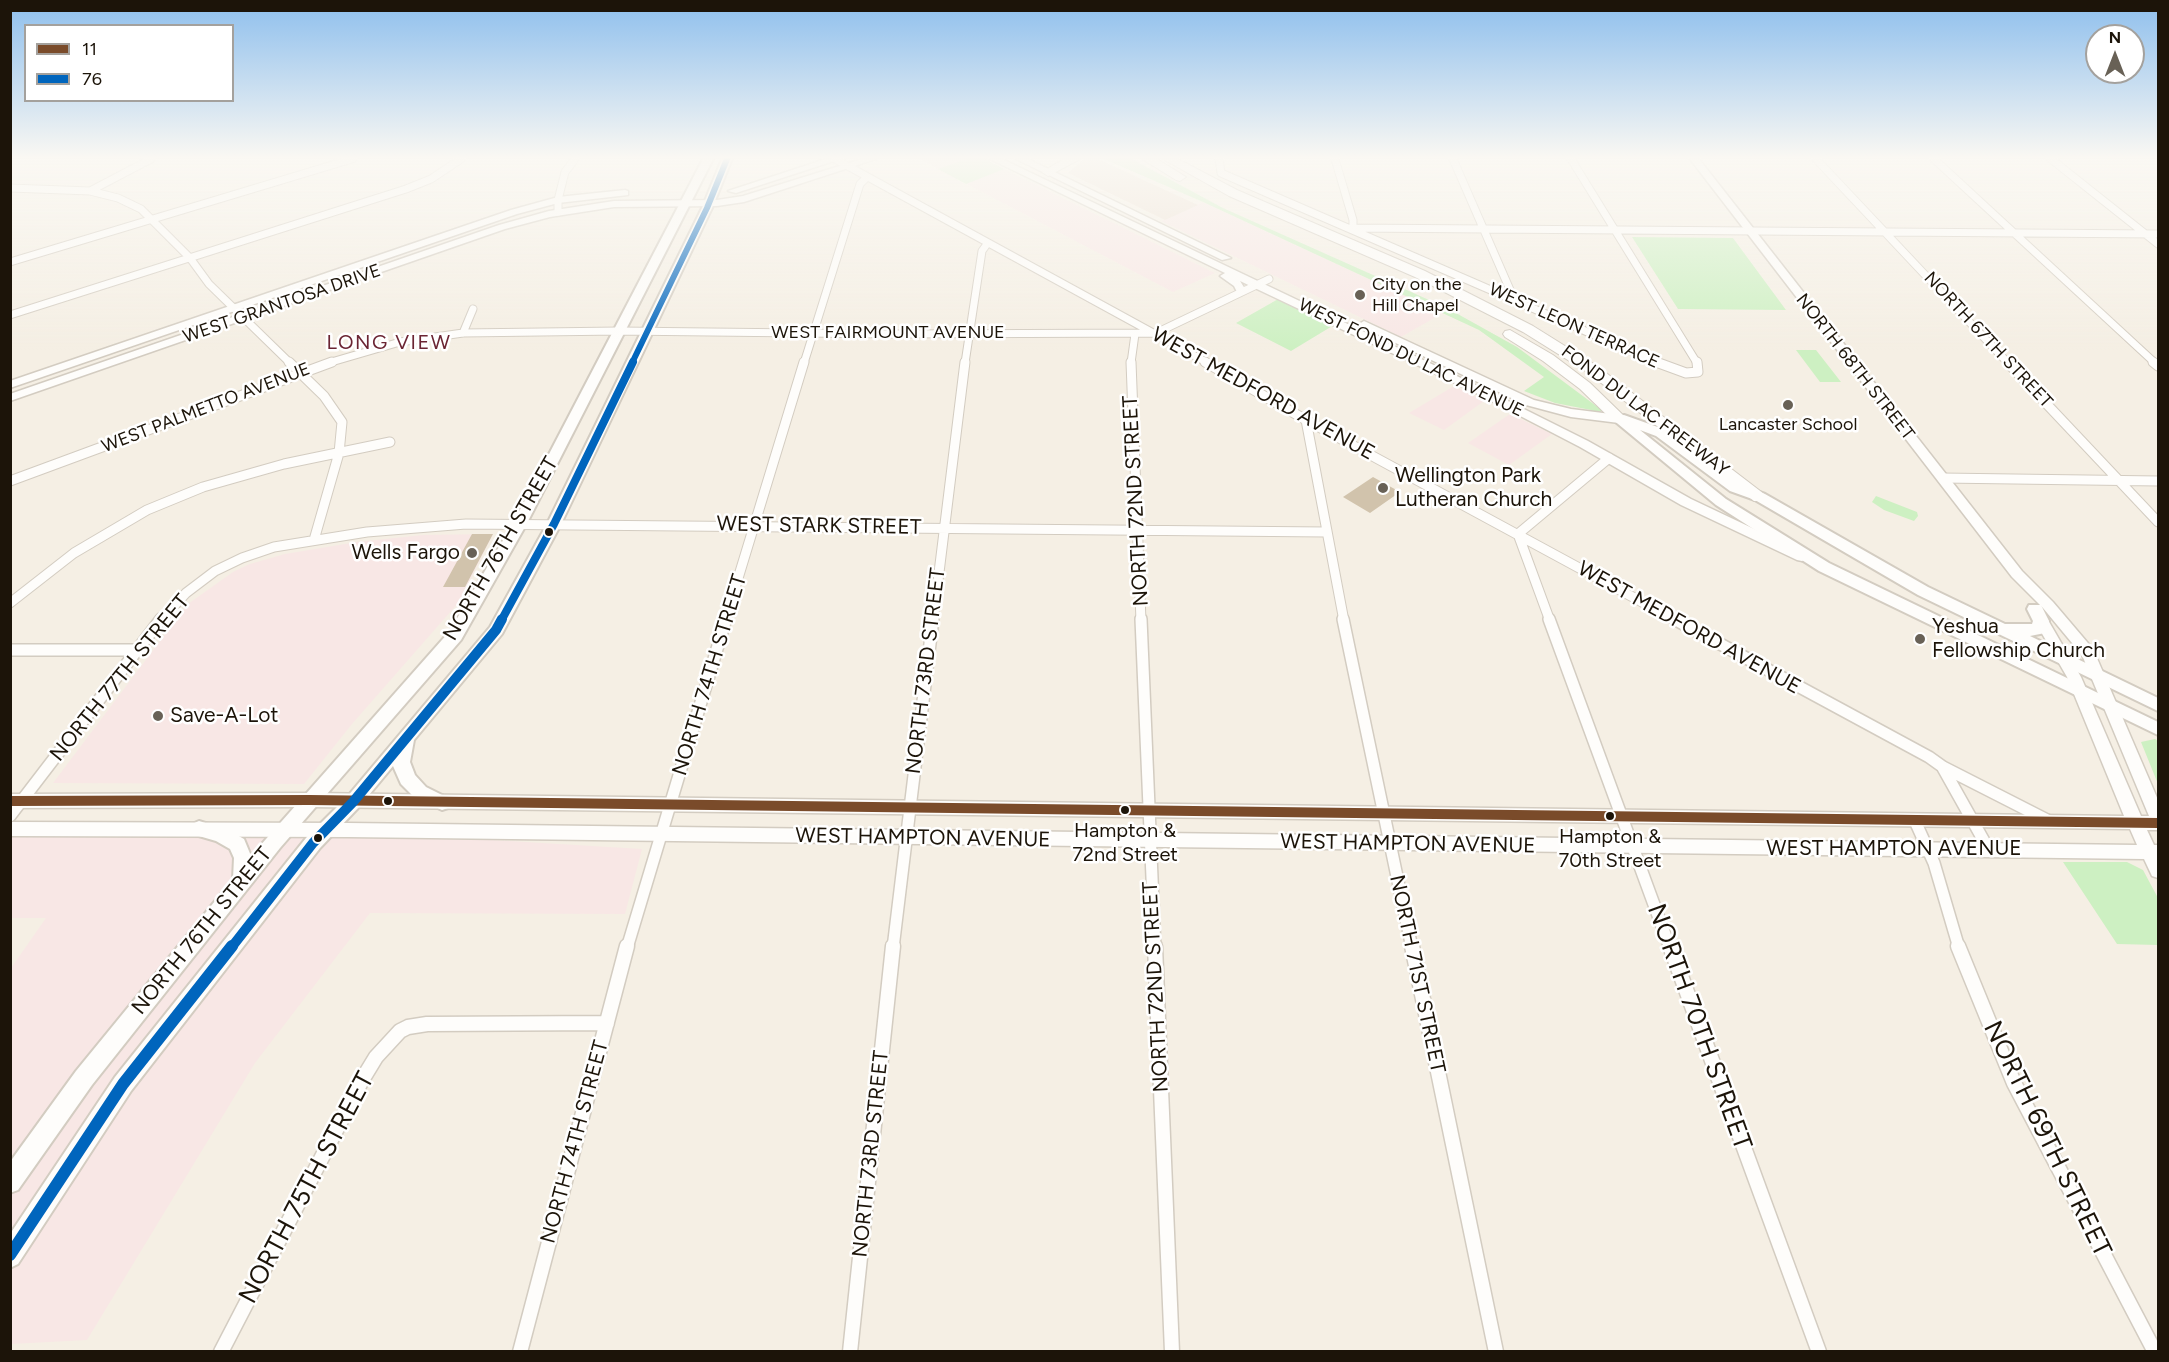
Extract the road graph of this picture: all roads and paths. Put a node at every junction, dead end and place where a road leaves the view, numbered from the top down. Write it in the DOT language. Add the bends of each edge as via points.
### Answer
graph roads {
  1 [pos="145,223"];
  2 [pos="155,223"];
  3 [pos="301,223"];
  4 [pos="482,223"];
  5 [pos="514,223"];
  6 [pos="677,223"];
  7 [pos="700,223"];
  8 [pos="848,223"];
  9 [pos="948,223"];
  10 [pos="1129,223"];
  11 [pos="1141,223"];
  12 [pos="1274,223"];
  13 [pos="1301,223"];
  14 [pos="1340,223"];
  15 [pos="1353,223"];
  16 [pos="1483,223"];
  17 [pos="1610,223"];
  18 [pos="1743,223"];
  19 [pos="1876,223"];
  20 [pos="2003,223"];
  21 [pos="2133,223"];
  22 [pos="1485,227"];
  23 [pos="1353,228"];
  24 [pos="1614,229"];
  25 [pos="1749,230"];
  26 [pos="1884,231"];
  27 [pos="2013,232"];
  28 [pos="2146,233"];
  29 [pos="2158,234"];
  30 [pos="1161,240"];
  31 [pos="987,244"];
  32 [pos="2158,244"];
  33 [pos="10,254"];
  34 [pos="190,258"];
  35 [pos="14,262"];
  36 [pos="1264,281"];
  37 [pos="1242,292"];
  38 [pos="1514,299"];
  39 [pos="235,309"];
  40 [pos="472,309"];
  41 [pos="10,315"];
  42 [pos="245,317"];
  43 [pos="620,331"];
  44 [pos="646,332"];
  45 [pos="813,332"];
  46 [pos="463,333"];
  47 [pos="1156,333"];
  48 [pos="969,334"];
  49 [pos="1135,334"];
  50 [pos="2158,366"];
  51 [pos="300,372"];
  52 [pos="10,385"];
  53 [pos="10,398"];
  54 [pos="1619,418"];
  55 [pos="1306,420"];
  56 [pos="390,442"];
  57 [pos="339,453"];
  58 [pos="1610,458"];
  59 [pos="1942,478"];
  60 [pos="10,481"];
  61 [pos="2119,481"];
  62 [pos="2158,481"];
  63 [pos="1760,497"];
  64 [pos="2158,522"];
  65 [pos="554,524"];
  66 [pos="519,525"];
  67 [pos="756,525"];
  68 [pos="944,528"];
  69 [pos="1138,529"];
  70 [pos="1326,532"];
  71 [pos="1518,534"];
  72 [pos="314,540"];
  73 [pos="1824,567"];
  74 [pos="2017,574"];
  75 [pos="10,603"];
  76 [pos="2035,609"];
  77 [pos="1994,626"];
  78 [pos="10,650"];
  79 [pos="139,650"];
  80 [pos="2066,661"];
  81 [pos="2101,678"];
  82 [pos="2080,689"];
  83 [pos="2158,705"];
  84 [pos="2112,706"];
  85 [pos="2158,729"];
  86 [pos="413,730"];
  87 [pos="1943,767"];
  88 [pos="310,800"];
  89 [pos="16,801"];
  90 [pos="353,802"];
  91 [pos="442,803"];
  92 [pos="670,805"];
  93 [pos="909,808"];
  94 [pos="1149,811"];
  95 [pos="1384,813"];
  96 [pos="10,816"];
  97 [pos="1622,817"];
  98 [pos="2158,818"];
  99 [pos="1915,821"];
  100 [pos="1971,821"];
  101 [pos="2049,822"];
  102 [pos="2136,823"];
  103 [pos="2158,823"];
  104 [pos="10,829"];
  105 [pos="199,829"];
  106 [pos="284,830"];
  107 [pos="325,830"];
  108 [pos="661,834"];
  109 [pos="905,837"];
  110 [pos="1149,841"];
  111 [pos="1390,844"];
  112 [pos="1632,847"];
  113 [pos="1929,849"];
  114 [pos="1989,850"];
  115 [pos="2154,852"];
  116 [pos="2158,871"];
  117 [pos="242,882"];
  118 [pos="607,1023"];
  119 [pos="10,1182"];
  120 [pos="10,1256"];
  121 [pos="221,1352"];
  122 [pos="520,1352"];
  123 [pos="850,1352"];
  124 [pos="1172,1352"];
  125 [pos="1496,1352"];
  126 [pos="1818,1352"];
  127 [pos="2155,1352"];
  1 -- 35 [label="street"];
  2 -- 34 [label="street"];
  3 -- 34 [label="street"];
  4 -- 39 [label="street, WEST GRANTOSA DRIVE"];
  5 -- 42 [label="street, WEST GRANTOSA DRIVE"];
  6 -- 43 [label="main road, NORTH 76TH STREET"];
  7 -- 44 [label="main road, NORTH 76TH STREET"];
  8 -- 45 [label="street, NORTH 74TH STREET"];
  9 -- 31 [label="street, WEST MEDFORD AVENUE"];
  10 -- 30 [label="street, WEST FOND DU LAC AVENUE"];
  11 -- 36 [label="street, WEST FOND DU LAC AVENUE"];
  12 -- 54 [label="highway, FOND DU LAC FREEWAY" via="1406,281 1517,338 1585,386"];
  13 -- 63 [label="highway, FOND DU LAC FREEWAY" via="1420,274 1528,329 1592,369"];
  14 -- 23 [label="street, WEST LEON TERRACE"];
  15 -- 23 [label="street"];
  16 -- 22 [label="street"];
  17 -- 24 [label="street"];
  18 -- 25 [label="street, NORTH 68TH STREET"];
  19 -- 26 [label="street, NORTH 67TH STREET"];
  20 -- 27 [label="street"];
  21 -- 28 [label="street"];
  22 -- 23 [label="street"];
  22 -- 24 [label="street"];
  22 -- 38 [label="street"];
  23 -- 38 [label="street, WEST LEON TERRACE"];
  24 -- 25 [label="street"];
  24 -- 38 [label="street, WEST LEON TERRACE" via="1697,362 1698,372 1672,369"];
  25 -- 26 [label="street"];
  25 -- 59 [label="street, NORTH 68TH STREET"];
  26 -- 27 [label="street"];
  26 -- 61 [label="street, NORTH 67TH STREET"];
  27 -- 28 [label="street"];
  27 -- 50 [label="street"];
  28 -- 29 [label="street"];
  28 -- 32 [label="street"];
  30 -- 36 [label="street, WEST FOND DU LAC AVENUE"];
  30 -- 37 [label="street" via="1164,246 1238,282"];
  31 -- 47 [label="street, WEST MEDFORD AVENUE"];
  31 -- 48 [label="street, NORTH 73RD STREET" via="982,251"];
  33 -- 35 [label="street"];
  34 -- 39 [label="street"];
  34 -- 41 [label="street"];
  36 -- 37 [label="street"];
  36 -- 54 [label="street, WEST FOND DU LAC AVENUE" via="1530,403 1571,413"];
  36 -- 58 [label="street, WEST FOND DU LAC AVENUE"];
  37 -- 47 [label="street"];
  39 -- 42 [label="street"];
  39 -- 52 [label="street, WEST GRANTOSA DRIVE"];
  40 -- 46 [label="street"];
  42 -- 51 [label="street"];
  42 -- 53 [label="street, WEST GRANTOSA DRIVE"];
  43 -- 44 [label="street, WEST FAIRMOUNT AVENUE"];
  43 -- 46 [label="street, WEST PALMETTO AVENUE"];
  43 -- 66 [label="main road, NORTH 76TH STREET"];
  44 -- 45 [label="street, WEST FAIRMOUNT AVENUE"];
  44 -- 65 [label="main road, NORTH 76TH STREET"];
  45 -- 48 [label="street, WEST FAIRMOUNT AVENUE"];
  45 -- 67 [label="street, NORTH 74TH STREET"];
  46 -- 51 [label="street, WEST PALMETTO AVENUE" via="400,342"];
  47 -- 49 [label="street, WEST FAIRMOUNT AVENUE"];
  47 -- 55 [label="street, WEST MEDFORD AVENUE"];
  48 -- 49 [label="street, WEST FAIRMOUNT AVENUE"];
  48 -- 68 [label="street, NORTH 73RD STREET"];
  49 -- 69 [label="street, NORTH 72ND STREET" via="1130,371"];
  51 -- 57 [label="street" via="342,422"];
  51 -- 60 [label="street, WEST PALMETTO AVENUE"];
  54 -- 63 [label="main road" via="1661,433 1723,481"];
  54 -- 73 [label="main road, WEST FOND DU LAC AVENUE" via="1721,502"];
  55 -- 70 [label="street, NORTH 71ST STREET"];
  55 -- 71 [label="street, WEST MEDFORD AVENUE"];
  56 -- 57 [label="street"];
  57 -- 72 [label="street"];
  57 -- 75 [label="street" via="215,483 147,510 74,553"];
  58 -- 71 [label="street"];
  58 -- 73 [label="street, WEST FOND DU LAC AVENUE" via="1686,502"];
  59 -- 61 [label="street"];
  59 -- 74 [label="street, NORTH 68TH STREET"];
  61 -- 62 [label="street"];
  61 -- 64 [label="street, NORTH 67TH STREET"];
  63 -- 77 [label="main road" via="1873,564"];
  65 -- 66 [label="street, WEST STARK STREET"];
  65 -- 67 [label="street, WEST STARK STREET"];
  65 -- 86 [label="main road, NORTH 76TH STREET" via="496,630"];
  66 -- 72 [label="street, WEST STARK STREET" via="425,526"];
  66 -- 88 [label="main road, NORTH 76TH STREET" via="455,636"];
  67 -- 68 [label="street, WEST STARK STREET"];
  67 -- 92 [label="street, NORTH 74TH STREET"];
  68 -- 69 [label="street, WEST STARK STREET"];
  68 -- 93 [label="street, NORTH 73RD STREET"];
  69 -- 70 [label="street, WEST STARK STREET"];
  69 -- 94 [label="street, NORTH 72ND STREET"];
  70 -- 95 [label="street, NORTH 71ST STREET"];
  71 -- 87 [label="street, WEST MEDFORD AVENUE"];
  71 -- 97 [label="street, NORTH 70TH STREET"];
  72 -- 79 [label="street, NORTH 77TH STREET" via="274,547 215,571 166,613"];
  73 -- 82 [label="main road, WEST FOND DU LAC AVENUE"];
  74 -- 76 [label="street, NORTH 68TH STREET"];
  74 -- 81 [label="street, NORTH 68TH STREET" via="2088,653"];
  76 -- 77 [label="main road" via="2039,629"];
  76 -- 80 [label="street, NORTH 68TH STREET"];
  77 -- 80 [label="main road"];
  78 -- 79 [label="street"];
  79 -- 89 [label="street, NORTH 77TH STREET"];
  80 -- 81 [label="main road"];
  80 -- 82 [label="street, NORTH 68TH STREET"];
  81 -- 83 [label="main road"];
  81 -- 84 [label="street, NORTH 68TH STREET"];
  82 -- 84 [label="main road, WEST FOND DU LAC AVENUE"];
  82 -- 102 [label="street, NORTH 68TH STREET"];
  84 -- 85 [label="main road, WEST FOND DU LAC AVENUE"];
  84 -- 98 [label="street, NORTH 68TH STREET"];
  86 -- 90 [label="main road, NORTH 76TH STREET"];
  86 -- 91 [label="main road" via="401,752 402,769 413,786"];
  87 -- 100 [label="street"];
  87 -- 101 [label="street, WEST MEDFORD AVENUE"];
  88 -- 89 [label="street, WEST HAMPTON AVENUE"];
  88 -- 90 [label="street, WEST HAMPTON AVENUE"];
  88 -- 106 [label="main road, NORTH 76TH STREET"];
  89 -- 96 [label="street, NORTH 77TH STREET"];
  90 -- 91 [label="street, WEST HAMPTON AVENUE"];
  90 -- 107 [label="main road, NORTH 76TH STREET"];
  91 -- 92 [label="street, WEST HAMPTON AVENUE"];
  92 -- 93 [label="street, WEST HAMPTON AVENUE"];
  92 -- 108 [label="street, NORTH 74TH STREET"];
  93 -- 94 [label="street, WEST HAMPTON AVENUE"];
  93 -- 109 [label="street, NORTH 73RD STREET"];
  94 -- 95 [label="street, WEST HAMPTON AVENUE"];
  94 -- 110 [label="street, NORTH 72ND STREET"];
  95 -- 97 [label="street, WEST HAMPTON AVENUE"];
  95 -- 111 [label="street, NORTH 71ST STREET"];
  97 -- 99 [label="street, WEST HAMPTON AVENUE"];
  97 -- 112 [label="street, NORTH 70TH STREET"];
  99 -- 100 [label="street, WEST HAMPTON AVENUE"];
  99 -- 113 [label="street, NORTH 69TH STREET"];
  100 -- 101 [label="street, WEST HAMPTON AVENUE"];
  100 -- 114 [label="street"];
  101 -- 102 [label="street, WEST HAMPTON AVENUE"];
  102 -- 103 [label="street, WEST HAMPTON AVENUE"];
  102 -- 115 [label="street, NORTH 68TH STREET"];
  104 -- 105 [label="street, WEST HAMPTON AVENUE"];
  105 -- 106 [label="street, WEST HAMPTON AVENUE"];
  105 -- 117 [label="main road" via="237,844 243,858"];
  106 -- 107 [label="street, WEST HAMPTON AVENUE"];
  106 -- 117 [label="main road, NORTH 76TH STREET"];
  107 -- 108 [label="street, WEST HAMPTON AVENUE"];
  107 -- 120 [label="main road, NORTH 76TH STREET" via="123,1084"];
  108 -- 109 [label="street, WEST HAMPTON AVENUE"];
  108 -- 118 [label="street, NORTH 74TH STREET"];
  109 -- 110 [label="street, WEST HAMPTON AVENUE"];
  109 -- 123 [label="street, NORTH 73RD STREET"];
  110 -- 111 [label="street, WEST HAMPTON AVENUE"];
  110 -- 124 [label="street, NORTH 72ND STREET"];
  111 -- 112 [label="street, WEST HAMPTON AVENUE"];
  111 -- 125 [label="street, NORTH 71ST STREET"];
  112 -- 113 [label="street, WEST HAMPTON AVENUE"];
  112 -- 126 [label="street, NORTH 70TH STREET"];
  113 -- 114 [label="street, WEST HAMPTON AVENUE"];
  113 -- 127 [label="street, NORTH 69TH STREET" via="1959,948 2014,1083"];
  114 -- 115 [label="street, WEST HAMPTON AVENUE"];
  115 -- 116 [label="street, NORTH 68TH STREET"];
  117 -- 119 [label="main road, NORTH 76TH STREET" via="84,1078"];
  118 -- 121 [label="street, NORTH 75TH STREET" via="427,1024 400,1031 362,1080"];
  118 -- 122 [label="street, NORTH 74TH STREET"];
}
